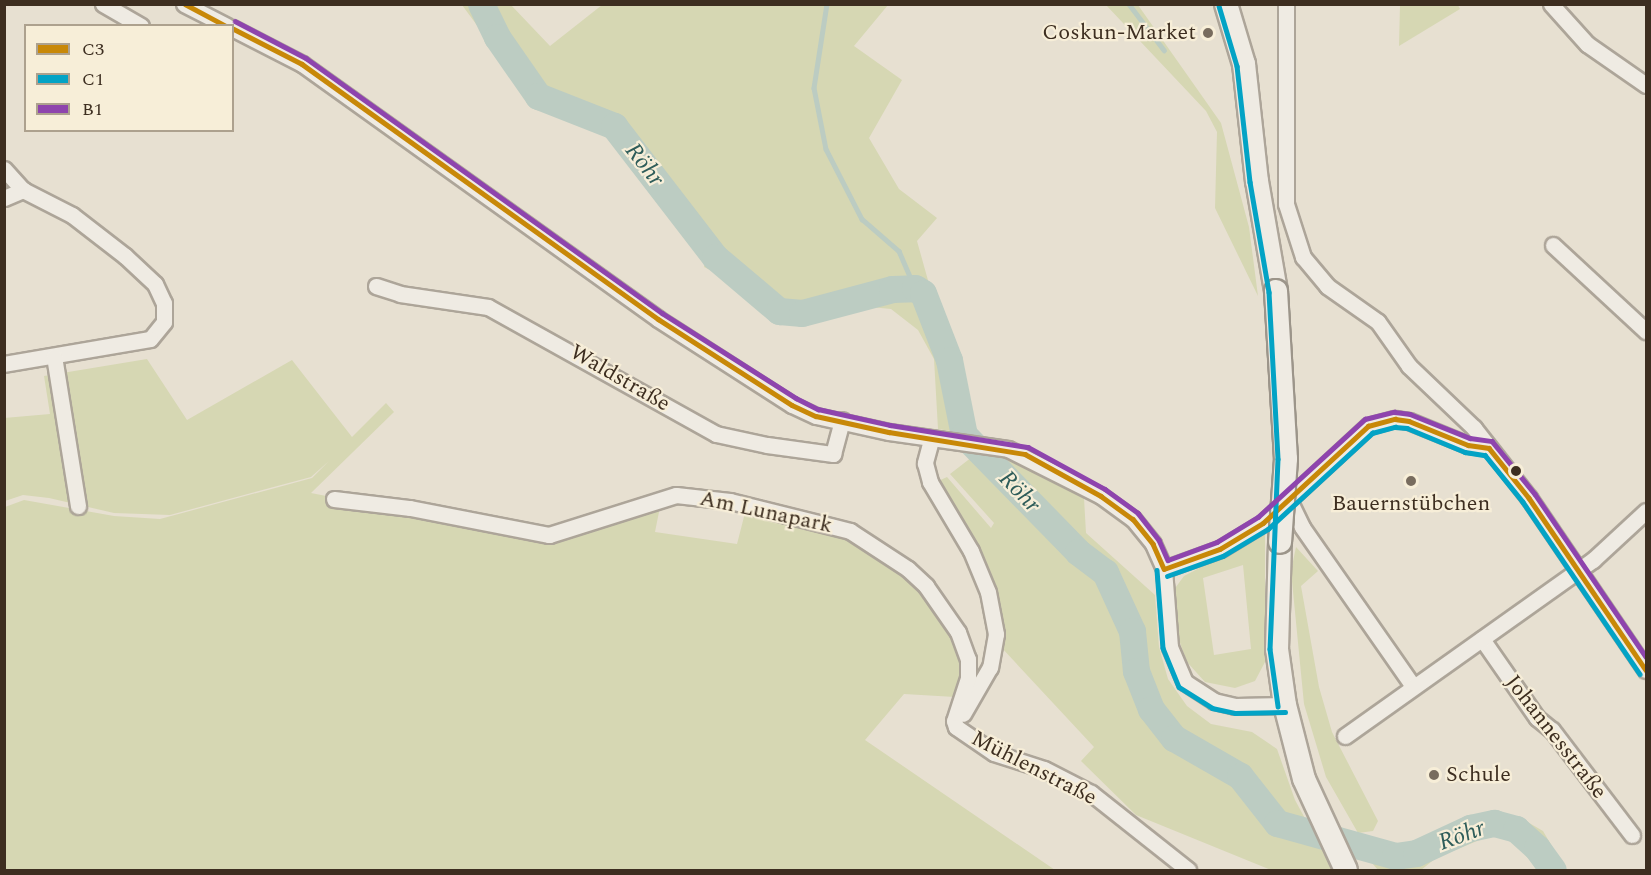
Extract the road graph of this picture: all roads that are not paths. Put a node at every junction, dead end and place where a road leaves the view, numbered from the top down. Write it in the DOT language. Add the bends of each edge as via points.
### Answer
graph roads {
  1 [pos="102,4"];
  2 [pos="184,4"];
  3 [pos="1226,4"];
  4 [pos="1286,4"];
  5 [pos="1551,4"];
  6 [pos="207,8"];
  7 [pos="137,24"];
  8 [pos="225,24"];
  9 [pos="234,29"];
  10 [pos="1647,85"];
  11 [pos="4,169"];
  12 [pos="23,190"];
  13 [pos="4,198"];
  14 [pos="1553,245"];
  15 [pos="376,286"];
  16 [pos="1647,331"];
  17 [pos="54,356"];
  18 [pos="4,364"];
  19 [pos="842,420"];
  20 [pos="931,440"];
  21 [pos="1489,448"];
  22 [pos="334,499"];
  23 [pos="1289,500"];
  24 [pos="78,506"];
  25 [pos="1647,511"];
  26 [pos="1164,568"];
  27 [pos="1578,570"];
  28 [pos="1482,639"];
  29 [pos="1647,670"];
  30 [pos="1413,686"];
  31 [pos="1284,705"];
  32 [pos="956,727"];
  33 [pos="1345,736"];
  34 [pos="1632,835"];
  35 [pos="1188,870"];
  36 [pos="1346,870"];
  1 -- 7 [label="street"];
  2 -- 6 [label="street"];
  3 -- 31 [label="main road, bridge" via="1244,64 1257,181 1276,291 1286,459 1276,649"];
  4 -- 21 [label="street" via="1286,204 1303,257 1327,286 1378,322 1409,366 1459,411"];
  5 -- 10 [label="street" via="1587,44"];
  6 -- 8 [label="street"];
  9 -- 19 [label="street" via="302,64 668,326 792,405 816,416"];
  11 -- 12 [label="street"];
  12 -- 13 [label="street"];
  12 -- 17 [label="street" via="72,215 125,256 155,284 165,303 164,322 150,339"];
  14 -- 16 [label="street"];
  15 -- 19 [label="street, Waldstraße" via="400,294 488,307 716,434 766,446 833,454"];
  17 -- 18 [label="street"];
  17 -- 24 [label="street"];
  19 -- 20 [label="street"];
  20 -- 26 [label="street" via="986,445 1025,454 1110,502 1145,532"];
  20 -- 32 [label="street, Mühlenstraße" via="925,463 930,482 971,551 988,592 996,634 990,667"];
  21 -- 23 [label="street" via="1468,445 1409,421 1380,422 1368,426"];
  21 -- 27 [label="street"];
  22 -- 32 [label="street, Am Lunapark" via="410,508 549,535 676,495 739,502 850,531 914,574 958,632 968,659 968,678 954,721"];
  23 -- 26 [label="street" via="1241,538"];
  23 -- 30 [label="street" via="1302,527"];
  25 -- 27 [label="street"];
  26 -- 31 [label="street" via="1170,647 1185,682 1214,701 1235,706"];
  27 -- 28 [label="street"];
  27 -- 29 [label="street"];
  28 -- 30 [label="street"];
  28 -- 34 [label="street, Johannesstraße" via="1537,718 1552,730"];
  30 -- 33 [label="street"];
  31 -- 36 [label="main road" via="1313,801"];
  32 -- 35 [label="street, Mühlenstraße" via="994,753 1044,769 1091,793"];
}
